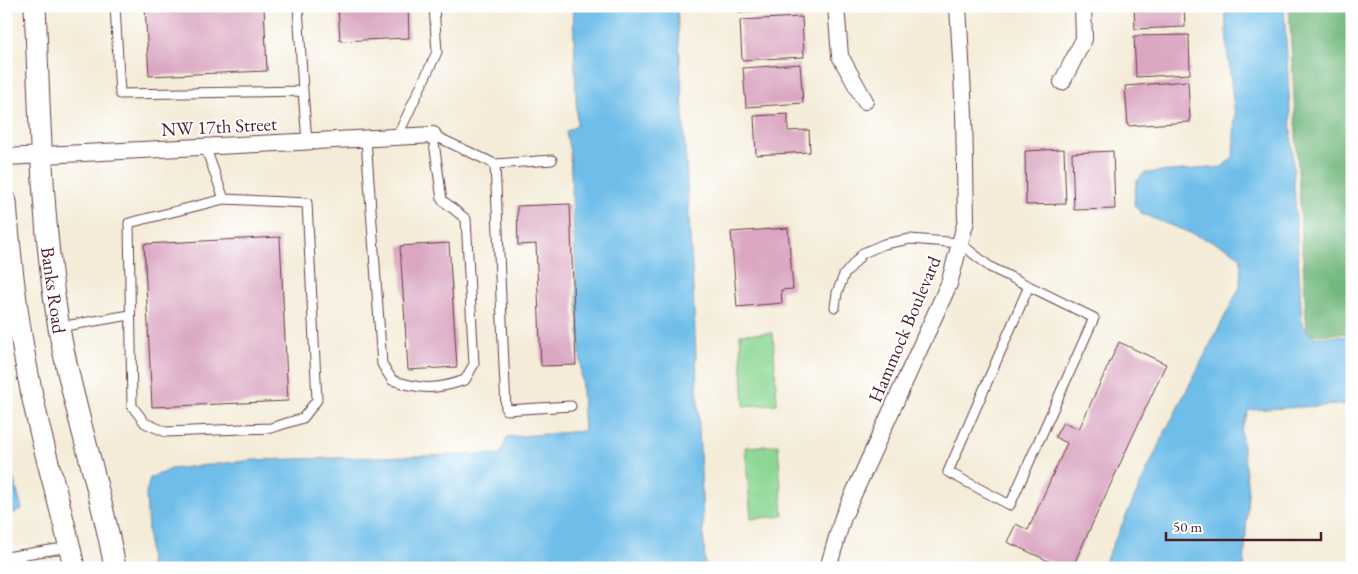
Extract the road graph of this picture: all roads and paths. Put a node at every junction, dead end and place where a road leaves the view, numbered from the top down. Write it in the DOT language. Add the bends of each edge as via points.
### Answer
graph roads {
  1 [pos="34,6"];
  2 [pos="115,6"];
  3 [pos="298,6"];
  4 [pos="434,6"];
  5 [pos="836,6"];
  6 [pos="958,6"];
  7 [pos="1083,6"];
  8 [pos="1062,82"];
  9 [pos="303,91"];
  10 [pos="865,101"];
  11 [pos="433,136"];
  12 [pos="398,137"];
  13 [pos="366,139"];
  14 [pos="307,142"];
  15 [pos="205,146"];
  16 [pos="42,154"];
  17 [pos="6,157"];
  18 [pos="552,160"];
  19 [pos="496,164"];
  20 [pos="224,199"];
  21 [pos="6,202"];
  22 [pos="960,242"];
  23 [pos="1029,286"];
  24 [pos="835,307"];
  25 [pos="130,315"];
  26 [pos="59,327"];
  27 [pos="572,406"];
  28 [pos="70,547"];
  29 [pos="21,555"];
  30 [pos="6,557"];
  31 [pos="22,568"];
  32 [pos="74,568"];
  33 [pos="115,568"];
  34 [pos="828,568"];
  1 -- 16 [label="street, Banks Road"];
  2 -- 9 [label="lane" via="120,94"];
  3 -- 9 [label="lane"];
  4 -- 12 [label="lane" via="437,52"];
  5 -- 10 [label="street" via="840,56"];
  6 -- 22 [label="street, Hammock Boulevard" via="966,221"];
  7 -- 8 [label="street" via="1084,39"];
  9 -- 14 [label="lane"];
  11 -- 12 [label="street, NW 17th Street"];
  11 -- 13 [label="lane" via="442,200 466,220 474,364 466,380 444,387 413,387 392,380 382,364"];
  11 -- 19 [label="lane"];
  12 -- 13 [label="street, NW 17th Street"];
  13 -- 14 [label="street, NW 17th Street"];
  14 -- 15 [label="street, NW 17th Street"];
  15 -- 16 [label="street, NW 17th Street"];
  15 -- 20 [label="lane"];
  16 -- 17 [label="street, NW 17th Street"];
  16 -- 26 [label="street, Banks Road" via="45,224"];
  18 -- 19 [label="lane"];
  19 -- 27 [label="lane" via="506,410"];
  20 -- 25 [label="lane" via="129,223"];
  20 -- 25 [label="lane" via="307,203 317,400 303,418 272,428 166,432 145,423 132,406"];
  21 -- 28 [label="street, Banks Road" via="21,338 36,414"];
  22 -- 23 [label="lane" via="990,268"];
  22 -- 24 [label="lane" via="910,239 884,244 864,253 844,276"];
  22 -- 34 [label="street, Hammock Boulevard" via="949,284 843,516"];
  23 -- 23 [label="lane" via="948,472 1010,505 1094,318"];
  25 -- 26 [label="lane"];
  26 -- 33 [label="street, Banks Road" via="70,386"];
  28 -- 29 [label="lane"];
  28 -- 32 [label="street, Banks Road"];
  29 -- 30 [label="lane"];
  29 -- 31 [label="lane"];
}
